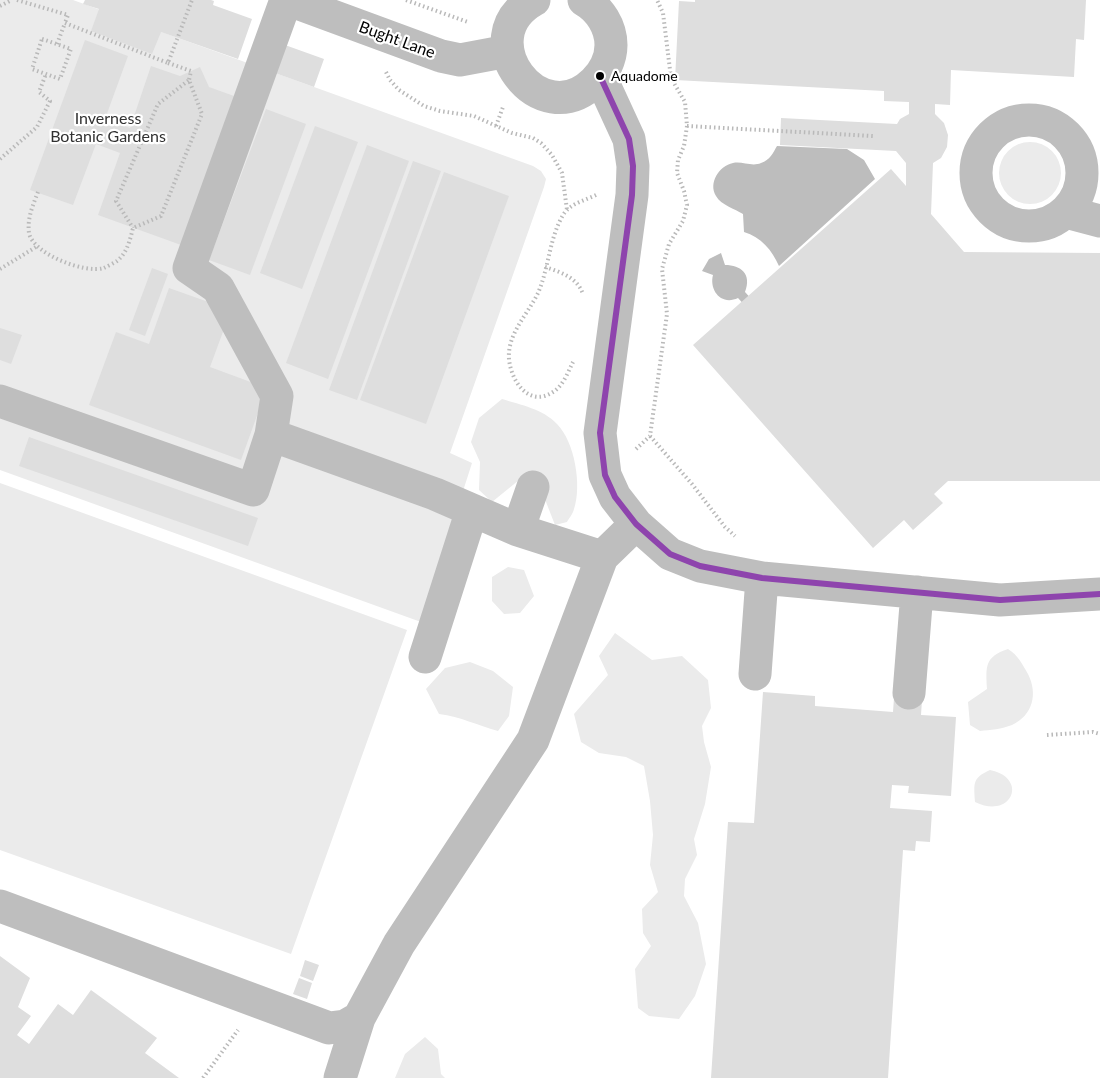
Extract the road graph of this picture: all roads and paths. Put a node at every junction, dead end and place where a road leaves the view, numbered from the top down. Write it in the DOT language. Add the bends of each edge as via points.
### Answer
graph roads {
  1 [pos="12,0"];
  2 [pos="17,0"];
  3 [pos="192,0"];
  4 [pos="288,0"];
  5 [pos="406,0"];
  6 [pos="534,0"];
  7 [pos="584,0"];
  8 [pos="657,0"];
  9 [pos="0,6"];
  10 [pos="468,22"];
  11 [pos="65,23"];
  12 [pos="57,45"];
  13 [pos="508,51"];
  14 [pos="168,63"];
  15 [pos="388,64"];
  16 [pos="46,74"];
  17 [pos="600,76"];
  18 [pos="189,80"];
  19 [pos="505,104"];
  20 [pos="496,126"];
  21 [pos="687,126"];
  22 [pos="873,136"];
  23 [pos="0,159"];
  24 [pos="604,191"];
  25 [pos="38,192"];
  26 [pos="567,210"];
  27 [pos="1066,212"];
  28 [pos="1100,221"];
  29 [pos="134,228"];
  30 [pos="36,247"];
  31 [pos="545,267"];
  32 [pos="0,269"];
  33 [pos="585,300"];
  34 [pos="576,355"];
  35 [pos="0,401"];
  36 [pos="271,435"];
  37 [pos="650,436"];
  38 [pos="605,475"];
  39 [pos="533,487"];
  40 [pos="472,510"];
  41 [pos="636,524"];
  42 [pos="518,530"];
  43 [pos="743,543"];
  44 [pos="602,557"];
  45 [pos="762,578"];
  46 [pos="917,592"];
  47 [pos="1100,594"];
  48 [pos="424,657"];
  49 [pos="754,674"];
  50 [pos="909,693"];
  51 [pos="1100,734"];
  52 [pos="1047,735"];
  53 [pos="0,906"];
  54 [pos="258,1002"];
  55 [pos="359,1018"];
  56 [pos="203,1078"];
  57 [pos="340,1078"];
  1 -- 9 [label="path"];
  2 -- 11 [label="path" via="68,15"];
  3 -- 14 [label="path"];
  4 -- 13 [label="street, Bught Lane" via="441,56 460,60"];
  4 -- 36 [label="street" via="189,268 218,288 277,396"];
  5 -- 10 [label="path"];
  6 -- 13 [label="street" via="519,12 511,26"];
  7 -- 17 [label="street" via="602,15 609,30 608,62"];
  8 -- 21 [label="path" via="663,13 671,78 685,102"];
  11 -- 12 [label="path"];
  11 -- 14 [label="path"];
  12 -- 16 [label="path" via="71,49 60,79"];
  12 -- 16 [label="path" via="42,39 32,69"];
  13 -- 17 [label="street" via="526,86 541,93 573,95"];
  14 -- 18 [label="path" via="191,71"];
  15 -- 20 [label="path" via="390,80 424,106 474,116"];
  16 -- 23 [label="path" via="39,92 50,101 38,127"];
  17 -- 38 [label="street" via="629,139 633,166 600,433"];
  18 -- 29 [label="path" via="202,114 161,216"];
  18 -- 29 [label="path" via="158,104 116,201"];
  19 -- 20 [label="path"];
  20 -- 26 [label="path" via="533,138 552,155 562,172"];
  21 -- 22 [label="path"];
  21 -- 37 [label="path" via="677,173 687,205 662,269 667,314"];
  24 -- 26 [label="path"];
  25 -- 30 [label="path" via="30,214 29,234"];
  26 -- 31 [label="path"];
  27 -- 28 [label="street"];
  29 -- 30 [label="path" via="128,247 118,260 104,268 88,268"];
  30 -- 32 [label="path"];
  31 -- 33 [label="path" via="573,279"];
  31 -- 34 [label="path" via="537,294 509,351 516,384 528,395 540,397 554,392"];
  35 -- 36 [label="street" via="253,490"];
  36 -- 40 [label="street"];
  37 -- 38 [label="path"];
  37 -- 43 [label="path" via="725,527"];
  38 -- 41 [label="street" via="615,497"];
  39 -- 42 [label="street"];
  40 -- 42 [label="street"];
  40 -- 48 [label="street"];
  41 -- 44 [label="street"];
  41 -- 45 [label="street" via="670,554 700,566"];
  42 -- 44 [label="street"];
  44 -- 55 [label="street" via="533,740 399,944"];
  45 -- 46 [label="street"];
  45 -- 49 [label="street"];
  46 -- 47 [label="street" via="1000,600"];
  46 -- 50 [label="street"];
  51 -- 52 [label="path"];
  53 -- 54 [label="street"];
  54 -- 55 [label="street" via="329,1028 345,1026"];
  54 -- 56 [label="path"];
  55 -- 57 [label="street"];
}
